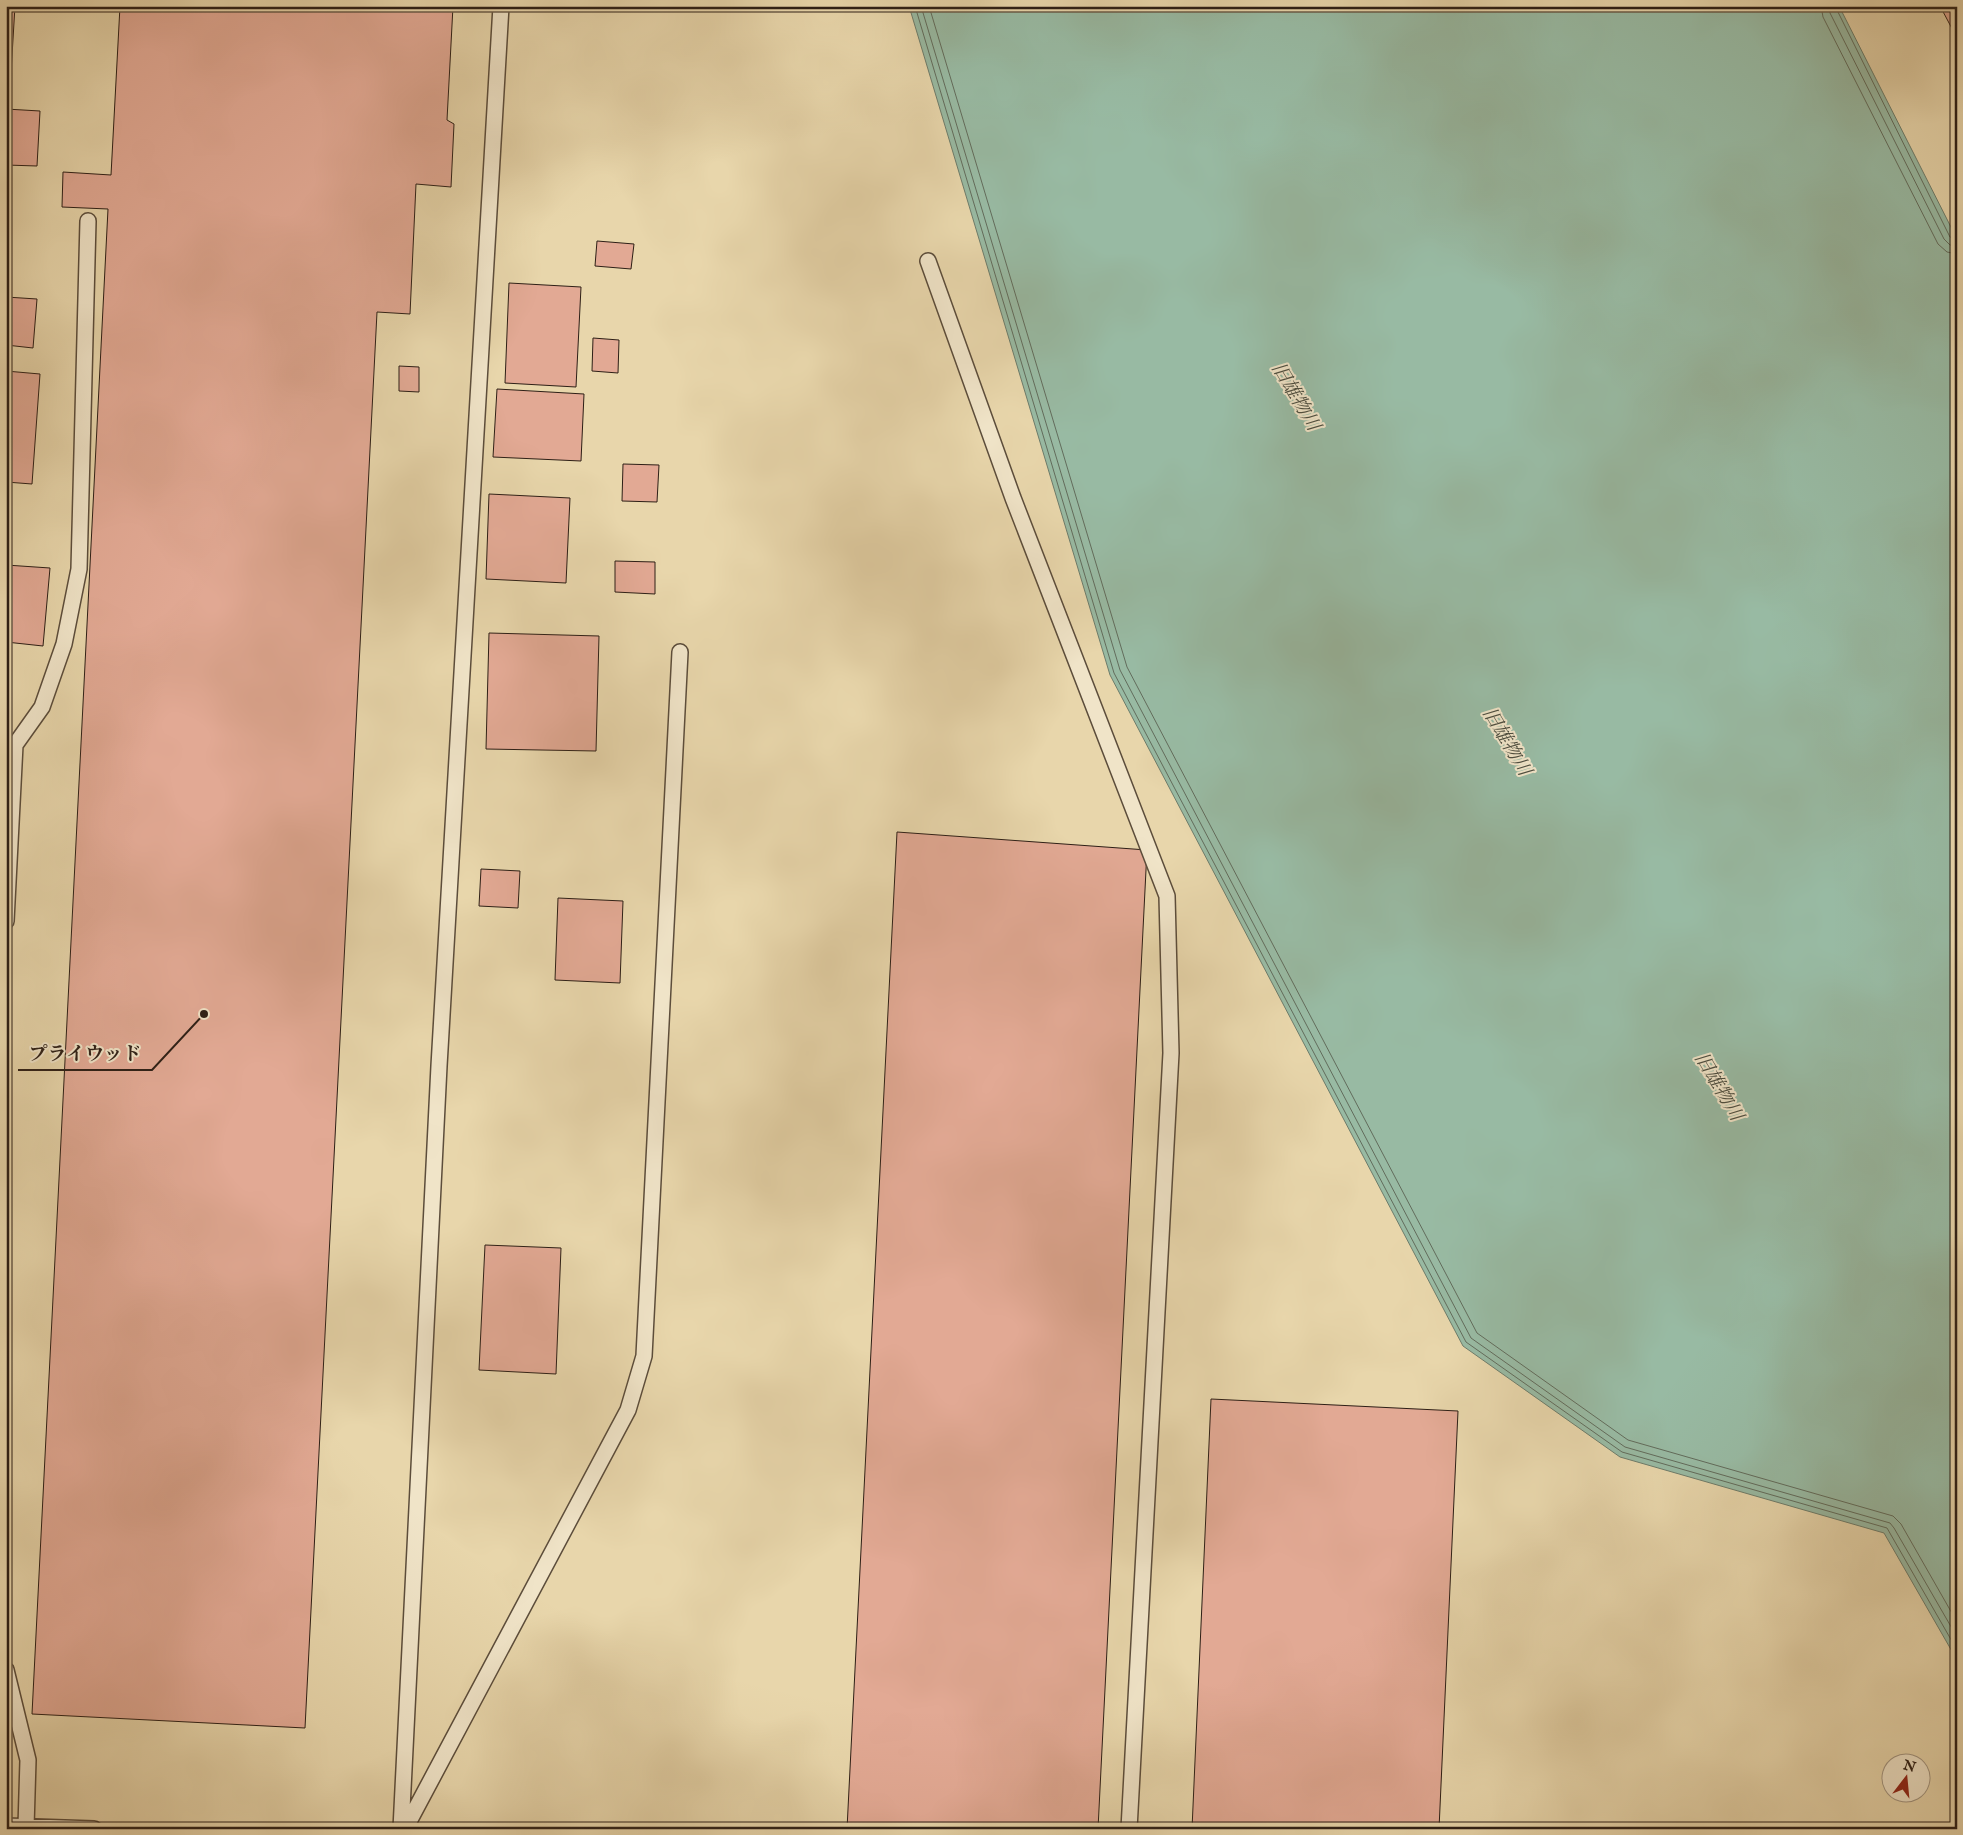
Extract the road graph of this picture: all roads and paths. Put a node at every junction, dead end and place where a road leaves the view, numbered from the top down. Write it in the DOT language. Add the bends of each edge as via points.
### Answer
graph roads {
  1 [pos="501,6"];
  2 [pos="88,221"];
  3 [pos="928,261"];
  4 [pos="680,652"];
  5 [pos="11,740"];
  6 [pos="6,921"];
  7 [pos="6,1670"];
  8 [pos="6,1826"];
  9 [pos="26,1827"];
  10 [pos="94,1829"];
  11 [pos="401,1829"];
  12 [pos="405,1829"];
  13 [pos="1130,1829"];
  1 -- 11 [label="lane" via="439,1056"];
  2 -- 5 [label="lane" via="79,569 64,644 42,707"];
  3 -- 13 [label="lane" via="1017,507 1166,896 1171,1053"];
  4 -- 12 [label="lane" via="644,1356 628,1410"];
  5 -- 6 [label="lane"];
  7 -- 9 [label="lane" via="28,1760"];
  8 -- 9 [label="lane"];
  9 -- 10 [label="lane"];
}
